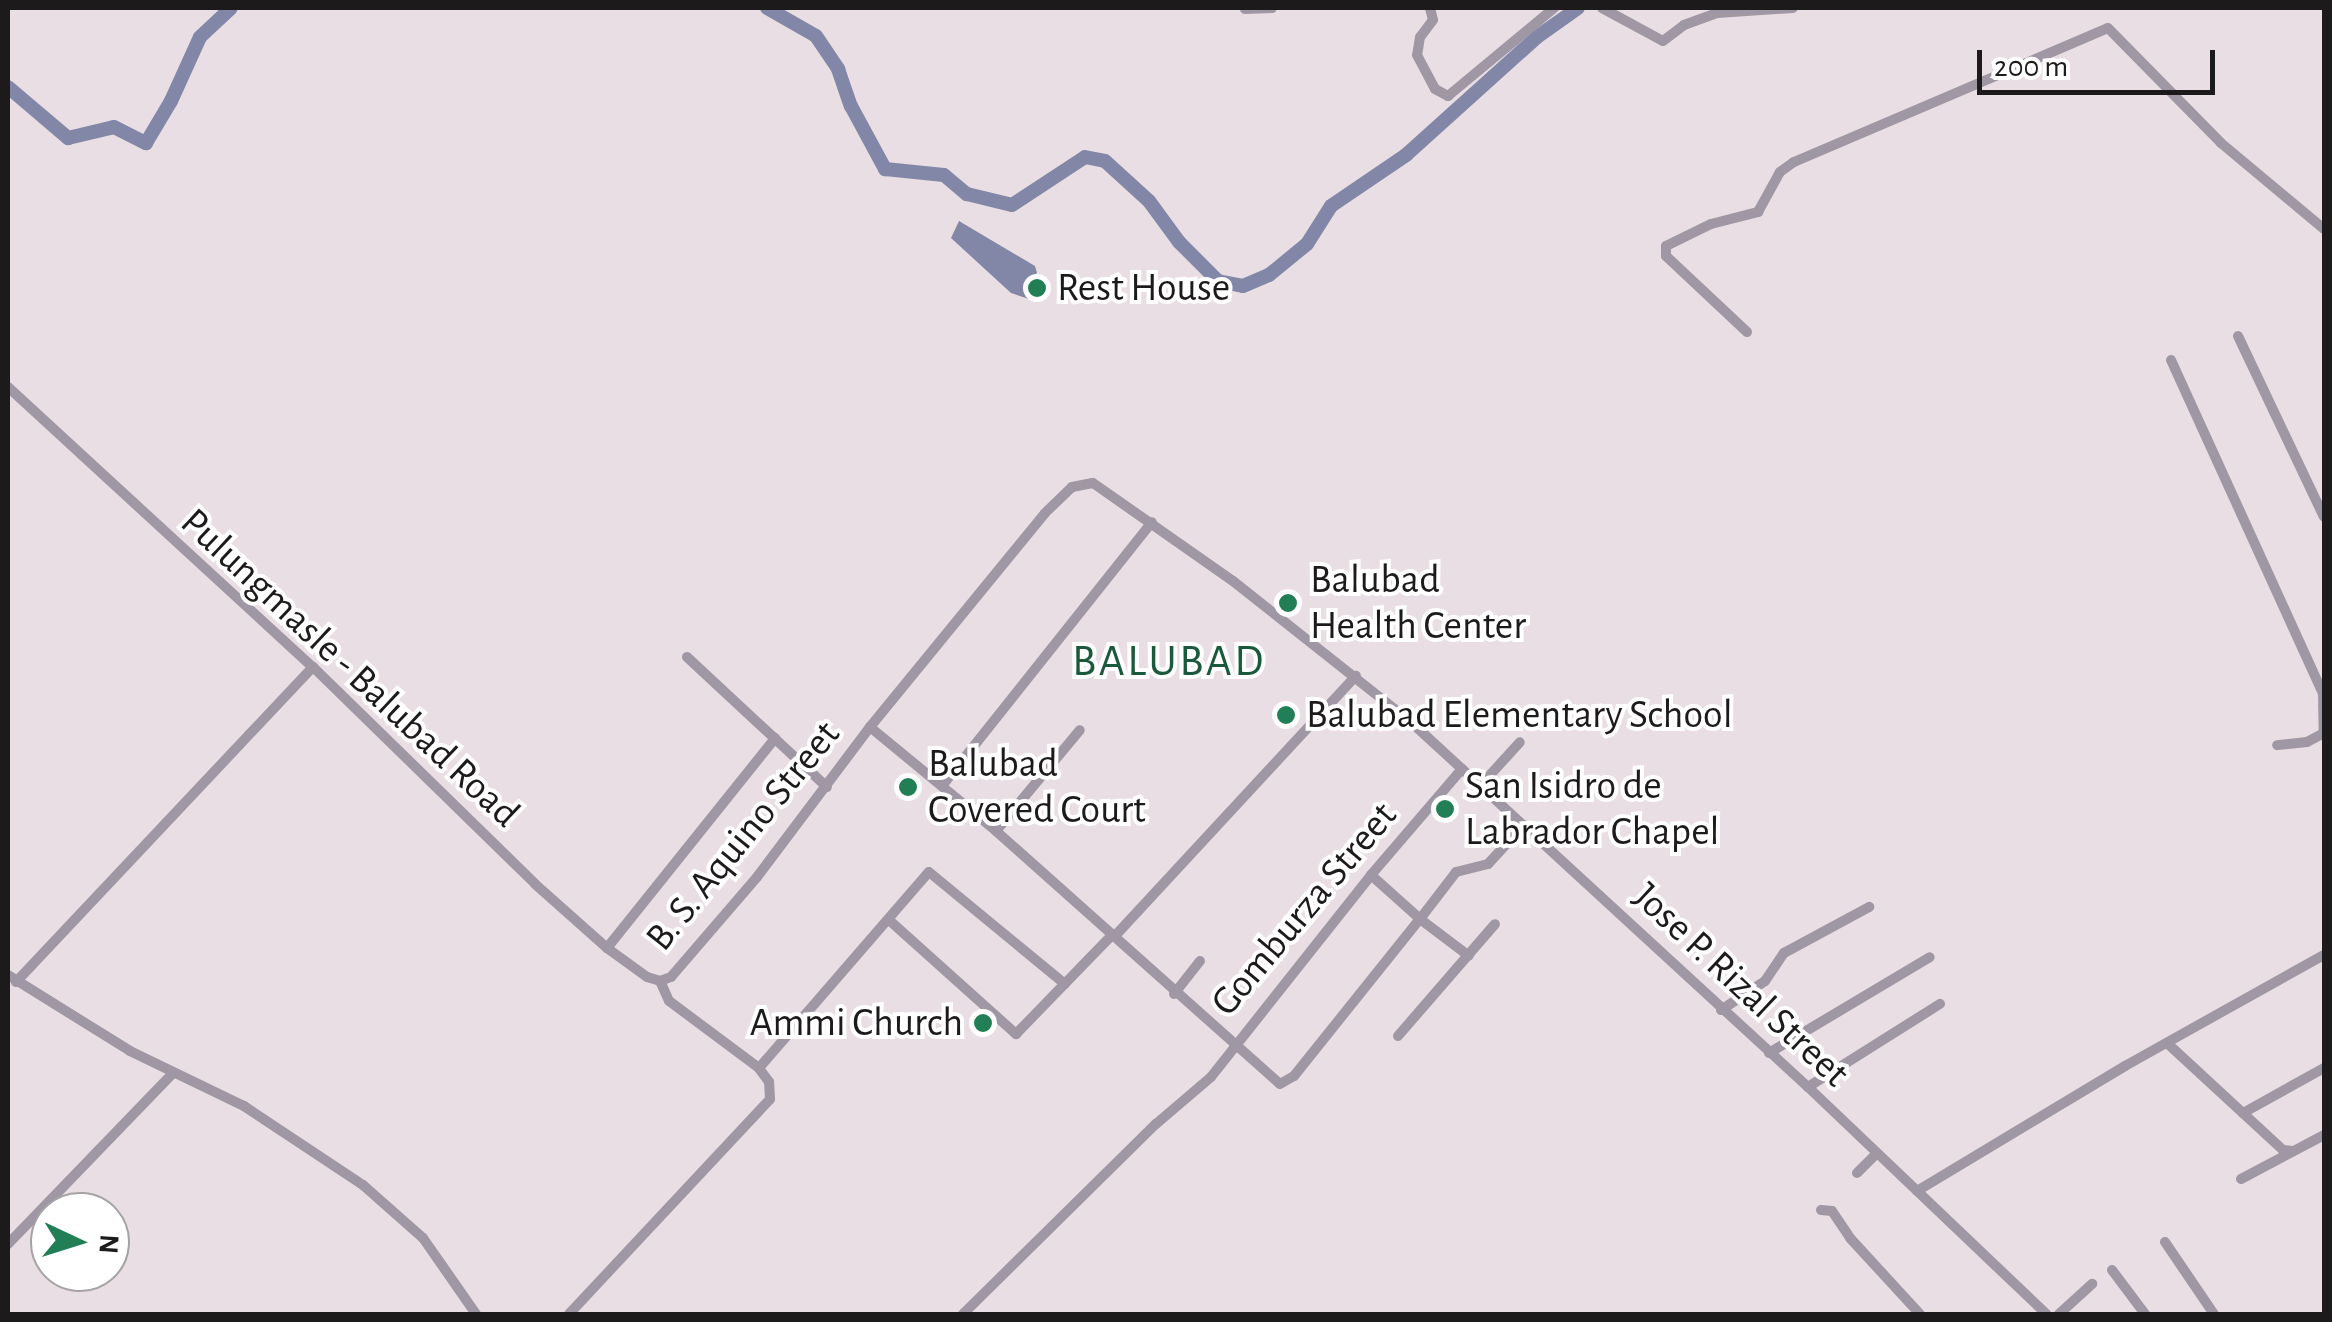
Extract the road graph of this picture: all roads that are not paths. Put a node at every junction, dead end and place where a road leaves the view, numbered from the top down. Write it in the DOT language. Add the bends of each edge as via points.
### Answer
graph roads {
  1 [pos="1272,8"];
  2 [pos="1430,8"];
  3 [pos="1554,8"];
  4 [pos="1602,8"];
  5 [pos="1793,8"];
  6 [pos="1245,9"];
  7 [pos="2324,229"];
  8 [pos="1747,332"];
  9 [pos="2238,336"];
  10 [pos="2171,360"];
  11 [pos="8,387"];
  12 [pos="2324,517"];
  13 [pos="1152,522"];
  14 [pos="687,656"];
  15 [pos="313,668"];
  16 [pos="1356,676"];
  17 [pos="870,727"];
  18 [pos="1080,730"];
  19 [pos="775,738"];
  20 [pos="1520,742"];
  21 [pos="2277,745"];
  22 [pos="1462,769"];
  23 [pos="827,786"];
  24 [pos="942,786"];
  25 [pos="1480,786"];
  26 [pos="1524,825"];
  27 [pos="996,832"];
  28 [pos="1370,875"];
  29 [pos="1869,906"];
  30 [pos="1420,919"];
  31 [pos="889,920"];
  32 [pos="1495,924"];
  33 [pos="1113,936"];
  34 [pos="608,948"];
  35 [pos="2324,955"];
  36 [pos="1469,956"];
  37 [pos="1930,957"];
  38 [pos="1200,961"];
  39 [pos="11,980"];
  40 [pos="660,980"];
  41 [pos="1065,984"];
  42 [pos="1174,994"];
  43 [pos="1940,1004"];
  44 [pos="1720,1010"];
  45 [pos="1398,1036"];
  46 [pos="2167,1043"];
  47 [pos="1234,1045"];
  48 [pos="1769,1053"];
  49 [pos="758,1068"];
  50 [pos="2324,1068"];
  51 [pos="173,1072"];
  52 [pos="1808,1087"];
  53 [pos="2243,1113"];
  54 [pos="2323,1140"];
  55 [pos="2293,1152"];
  56 [pos="1877,1153"];
  57 [pos="1858,1173"];
  58 [pos="2241,1179"];
  59 [pos="1917,1191"];
  60 [pos="1821,1210"];
  61 [pos="2165,1242"];
  62 [pos="8,1244"];
  63 [pos="2112,1270"];
  64 [pos="2092,1284"];
  65 [pos="476,1314"];
  66 [pos="569,1314"];
  67 [pos="963,1314"];
  68 [pos="1920,1314"];
  69 [pos="2046,1314"];
  70 [pos="2059,1314"];
  71 [pos="2145,1314"];
  72 [pos="2214,1314"];
  1 -- 6 [label="street"];
  2 -- 3 [label="street" via="1433,20 1417,56 1435,89 1448,96"];
  4 -- 5 [label="street" via="1660,41 1717,13"];
  7 -- 8 [label="street" via="2221,143 2108,28 1794,162 1780,172 1758,212 1666,246 1666,256"];
  9 -- 12 [label="street"];
  10 -- 21 [label="street" via="2323,694 2324,733"];
  11 -- 15 [label="street, Pulungmasle - Balubad Road"];
  13 -- 16 [label="street, Jose P. Rizal Street"];
  13 -- 17 [label="street, B. S. Aquino Street" via="1101,485 1072,487"];
  13 -- 24 [label="street"];
  14 -- 19 [label="street"];
  15 -- 34 [label="street, Pulungmasle - Balubad Road"];
  15 -- 39 [label="street"];
  16 -- 22 [label="street, Jose P. Rizal Street"];
  16 -- 33 [label="street"];
  17 -- 23 [label="street, B. S. Aquino Street"];
  17 -- 24 [label="street, Gomburza Street"];
  18 -- 27 [label="street"];
  19 -- 23 [label="street"];
  19 -- 34 [label="street"];
  20 -- 25 [label="street"];
  22 -- 25 [label="street, Jose P. Rizal Street"];
  22 -- 28 [label="street, Gomburza Street"];
  23 -- 40 [label="street, B. S. Aquino Street" via="671,977"];
  24 -- 27 [label="street, Gomburza Street"];
  25 -- 26 [label="street, Jose P. Rizal Street"];
  26 -- 30 [label="street" via="1488,864 1456,872"];
  26 -- 44 [label="street, Jose P. Rizal Street"];
  27 -- 33 [label="street, Gomburza Street"];
  28 -- 30 [label="street"];
  28 -- 47 [label="street, Gomburza Street"];
  29 -- 44 [label="street" via="1784,953 1765,981"];
  30 -- 36 [label="street"];
  30 -- 47 [label="street" via="1294,1076 1280,1084"];
  31 -- 41 [label="street" via="929,872"];
  31 -- 41 [label="street" via="1016,1034"];
  31 -- 49 [label="street"];
  32 -- 36 [label="street"];
  33 -- 41 [label="street"];
  33 -- 42 [label="street, Gomburza Street"];
  34 -- 40 [label="street, Pulungmasle - Balubad Road"];
  35 -- 46 [label="street"];
  36 -- 45 [label="street"];
  37 -- 48 [label="street"];
  38 -- 42 [label="street"];
  39 -- 51 [label="street"];
  40 -- 49 [label="street" via="677,1008"];
  42 -- 47 [label="street, Gomburza Street"];
  43 -- 52 [label="street"];
  44 -- 48 [label="street, Jose P. Rizal Street"];
  46 -- 53 [label="street"];
  46 -- 59 [label="street"];
  47 -- 67 [label="street" via="1211,1077"];
  48 -- 52 [label="street, Jose P. Rizal Street"];
  49 -- 66 [label="street" via="770,1082 760,1115"];
  50 -- 53 [label="street"];
  51 -- 62 [label="street"];
  51 -- 65 [label="street" via="244,1106 363,1185 423,1238"];
  52 -- 56 [label="street, Jose P. Rizal Street"];
  53 -- 55 [label="street"];
  54 -- 55 [label="street"];
  55 -- 58 [label="street"];
  56 -- 57 [label="street"];
  56 -- 59 [label="street, Jose P. Rizal Street"];
  59 -- 69 [label="street, Jose P. Rizal Street"];
  60 -- 68 [label="street" via="1832,1211"];
  61 -- 72 [label="street"];
  63 -- 71 [label="street"];
  64 -- 70 [label="street"];
}
